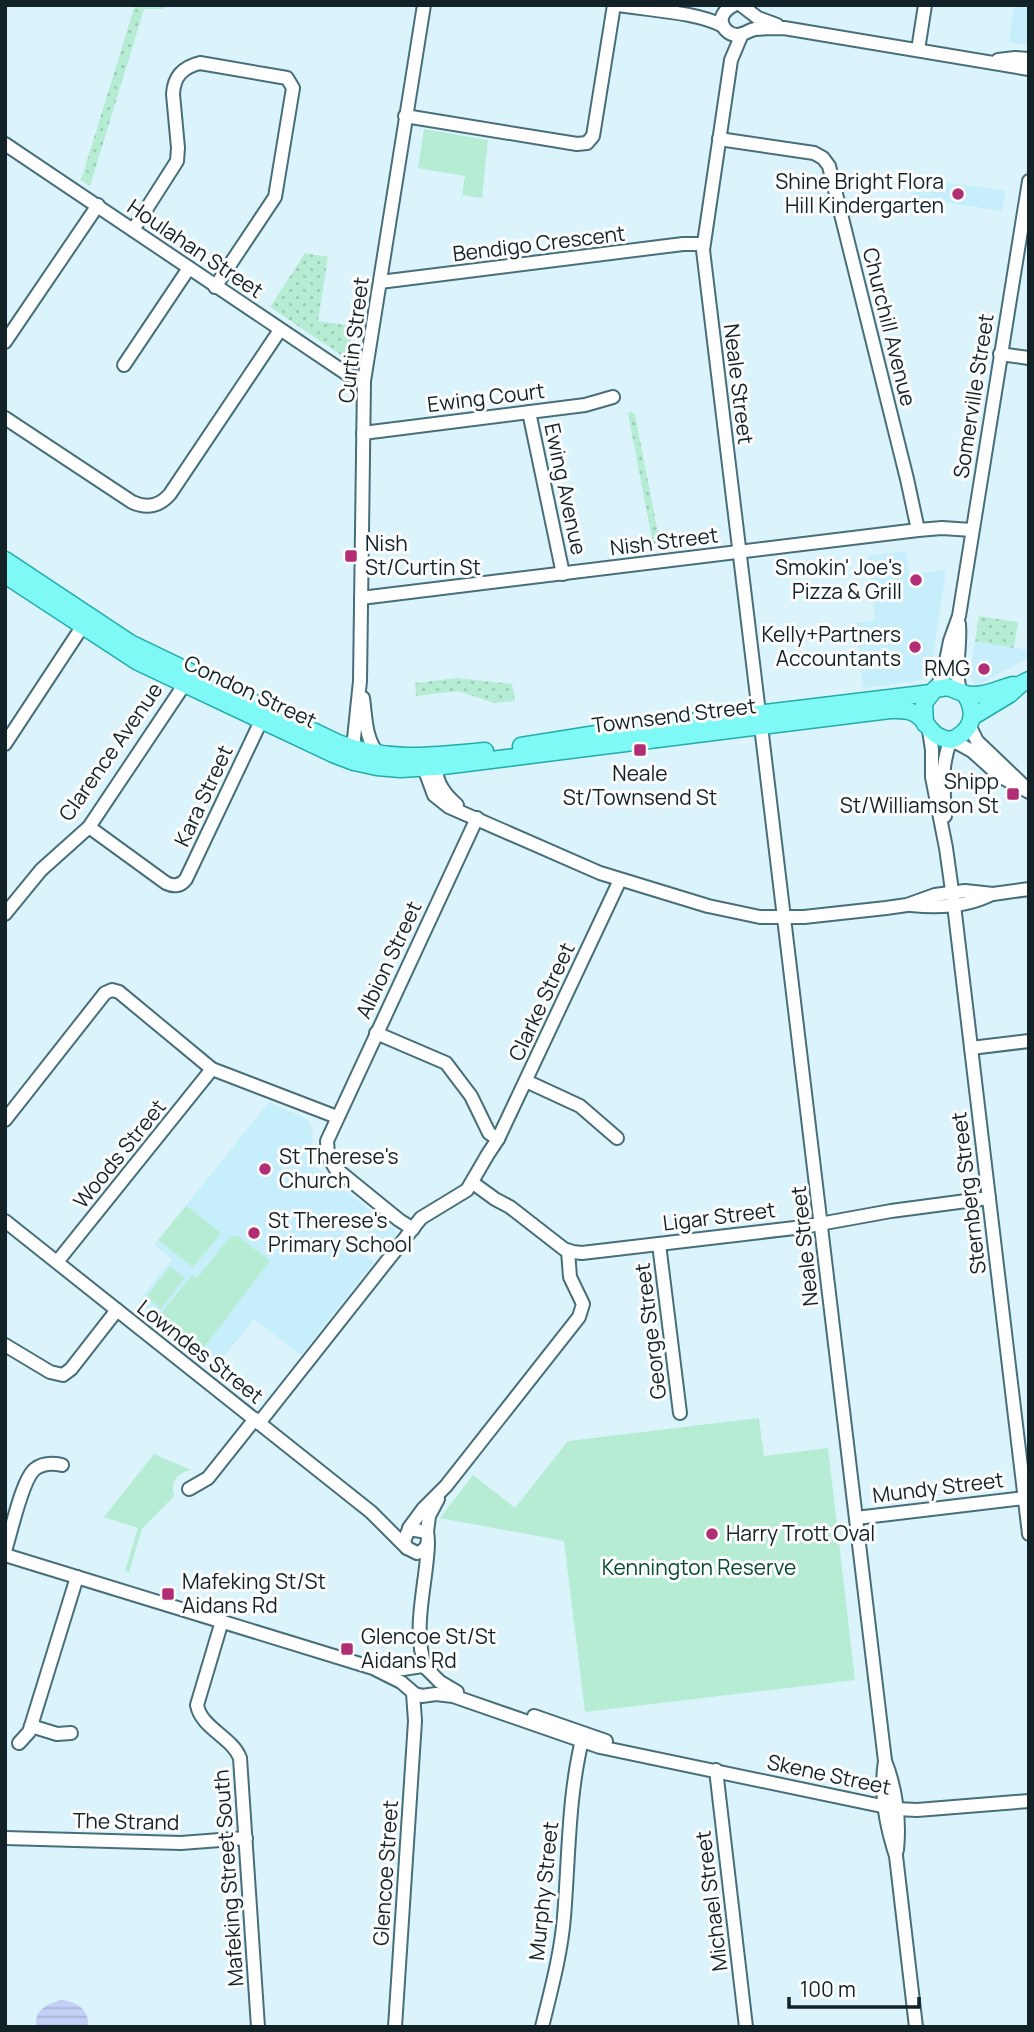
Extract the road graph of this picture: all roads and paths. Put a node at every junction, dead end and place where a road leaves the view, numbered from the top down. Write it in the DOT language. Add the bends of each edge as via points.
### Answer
graph roads {
  1 [pos="616,5"];
  2 [pos="925,5"];
  3 [pos="423,6"];
  4 [pos="738,7"];
  5 [pos="684,15"];
  6 [pos="725,28"];
  7 [pos="784,28"];
  8 [pos="745,32"];
  9 [pos="918,50"];
  10 [pos="1029,59"];
  11 [pos="731,60"];
  12 [pos="987,61"];
  13 [pos="1029,69"];
  14 [pos="405,117"];
  15 [pos="719,139"];
  16 [pos="5,144"];
  17 [pos="1029,181"];
  18 [pos="97,205"];
  19 [pos="133,230"];
  20 [pos="703,244"];
  21 [pos="188,268"];
  22 [pos="380,282"];
  23 [pos="215,287"];
  24 [pos="280,330"];
  25 [pos="5,342"];
  26 [pos="1000,354"];
  27 [pos="1029,358"];
  28 [pos="124,365"];
  29 [pos="365,381"];
  30 [pos="612,397"];
  31 [pos="529,412"];
  32 [pos="5,418"];
  33 [pos="363,433"];
  34 [pos="918,530"];
  35 [pos="972,530"];
  36 [pos="739,552"];
  37 [pos="5,560"];
  38 [pos="563,574"];
  39 [pos="5,575"];
  40 [pos="361,598"];
  41 [pos="959,617"];
  42 [pos="86,622"];
  43 [pos="187,679"];
  44 [pos="360,681"];
  45 [pos="1025,682"];
  46 [pos="933,691"];
  47 [pos="962,692"];
  48 [pos="760,720"];
  49 [pos="261,721"];
  50 [pos="970,721"];
  51 [pos="927,727"];
  52 [pos="952,740"];
  53 [pos="5,744"];
  54 [pos="353,748"];
  55 [pos="379,755"];
  56 [pos="429,763"];
  57 [pos="1028,791"];
  58 [pos="477,818"];
  59 [pos="89,827"];
  60 [pos="946,848"];
  61 [pos="620,880"];
  62 [pos="1029,889"];
  63 [pos="953,899"];
  64 [pos="5,914"];
  65 [pos="785,918"];
  66 [pos="376,1033"];
  67 [pos="1029,1041"];
  68 [pos="971,1048"];
  69 [pos="212,1069"];
  70 [pos="526,1081"];
  71 [pos="337,1117"];
  72 [pos="5,1120"];
  73 [pos="617,1138"];
  74 [pos="498,1139"];
  75 [pos="477,1182"];
  76 [pos="989,1198"];
  77 [pos="5,1221"];
  78 [pos="821,1224"];
  79 [pos="413,1229"];
  80 [pos="659,1244"];
  81 [pos="568,1251"];
  82 [pos="57,1262"];
  83 [pos="117,1310"];
  84 [pos="5,1345"];
  85 [pos="680,1413"];
  86 [pos="257,1421"];
  87 [pos="62,1465"];
  88 [pos="445,1487"];
  89 [pos="189,1489"];
  90 [pos="1027,1497"];
  91 [pos="371,1512"];
  92 [pos="856,1517"];
  93 [pos="409,1529"];
  94 [pos="1029,1534"];
  95 [pos="427,1537"];
  96 [pos="408,1549"];
  97 [pos="5,1553"];
  98 [pos="77,1577"];
  99 [pos="423,1584"];
  100 [pos="222,1621"];
  101 [pos="419,1644"];
  102 [pos="373,1668"];
  103 [pos="409,1668"];
  104 [pos="430,1672"];
  105 [pos="410,1689"];
  106 [pos="428,1694"];
  107 [pos="415,1721"];
  108 [pos="31,1726"];
  109 [pos="71,1733"];
  110 [pos="579,1736"];
  111 [pos="19,1743"];
  112 [pos="716,1770"];
  113 [pos="1029,1795"];
  114 [pos="1029,1801"];
  115 [pos="984,1803"];
  116 [pos="890,1808"];
  117 [pos="5,1838"];
  118 [pos="246,1838"];
  119 [pos="258,2027"];
  120 [pos="395,2027"];
  121 [pos="542,2027"];
  122 [pos="746,2027"];
  123 [pos="916,2027"];
  1 -- 5 [label="street"];
  1 -- 14 [label="street" via="593,136 587,143"];
  2 -- 9 [label="street"];
  3 -- 14 [label="street, Curtin Street"];
  4 -- 5 [label="street"];
  4 -- 6 [label="street" via="722,17"];
  4 -- 7 [label="street"];
  4 -- 8 [label="street" via="752,23"];
  5 -- 6 [label="street"];
  6 -- 8 [label="street" via="733,34"];
  6 -- 11 [label="street, Neale Street"];
  7 -- 8 [label="street"];
  7 -- 9 [label="street"];
  8 -- 11 [label="street, Neale Street"];
  9 -- 12 [label="street"];
  10 -- 12 [label="street"];
  11 -- 15 [label="street, Neale Street"];
  12 -- 13 [label="street"];
  14 -- 22 [label="street, Curtin Street"];
  15 -- 20 [label="street, Neale Street"];
  15 -- 34 [label="street, Churchill Avenue" via="811,152 829,166"];
  16 -- 18 [label="street, Houlahan Street"];
  17 -- 26 [label="street, Somerville Street"];
  18 -- 19 [label="street, Houlahan Street"];
  18 -- 25 [label="street"];
  19 -- 21 [label="street, Houlahan Street"];
  19 -- 23 [label="street" via="177,161 173,86 180,72 201,63 287,78 293,88 275,197"];
  20 -- 22 [label="street, Bendigo Crescent"];
  20 -- 36 [label="street, Neale Street"];
  21 -- 23 [label="street, Houlahan Street"];
  21 -- 28 [label="street"];
  22 -- 29 [label="street, Curtin Street"];
  23 -- 24 [label="street, Houlahan Street"];
  24 -- 29 [label="street, Houlahan Street"];
  24 -- 32 [label="street" via="170,494 155,505 132,502"];
  26 -- 27 [label="street"];
  26 -- 35 [label="street, Somerville Street"];
  29 -- 33 [label="street, Curtin Street"];
  30 -- 31 [label="street, Ewing Court"];
  31 -- 33 [label="street, Ewing Court"];
  31 -- 38 [label="street, Ewing Avenue"];
  33 -- 40 [label="street, Curtin Street"];
  34 -- 35 [label="street, Nish Street"];
  34 -- 36 [label="street, Nish Street"];
  35 -- 41 [label="street, Somerville Street"];
  36 -- 38 [label="street, Nish Street"];
  36 -- 48 [label="street, Neale Street"];
  37 -- 42 [label="main road, Condon Street"];
  38 -- 40 [label="street, Nish Street"];
  39 -- 42 [label="main road, Condon Street"];
  40 -- 44 [label="street, Curtin Street"];
  41 -- 46 [label="street, Somerville Street" via="943,676"];
  41 -- 47 [label="street, Somerville Street" via="957,673"];
  42 -- 43 [label="main road, Condon Street" via="130,642"];
  42 -- 53 [label="street"];
  43 -- 49 [label="main road, Condon Street"];
  43 -- 54 [label="main road, Condon Street"];
  43 -- 59 [label="street, Clarence Avenue"];
  44 -- 54 [label="street, Curtin Street"];
  44 -- 55 [label="street, Curtin Street" via="368,735"];
  45 -- 47 [label="main road" via="976,696"];
  45 -- 50 [label="main road"];
  46 -- 47 [label="main road" via="948,687"];
  46 -- 48 [label="main road, Townsend Street"];
  46 -- 51 [label="main road" via="923,707"];
  47 -- 50 [label="main road" via="972,709"];
  48 -- 51 [label="main road, Townsend Street" via="898,710 912,712"];
  48 -- 56 [label="main road, Townsend Street" via="594,734"];
  48 -- 65 [label="street, Neale Street"];
  49 -- 56 [label="main road, Condon Street" via="354,762 393,769"];
  49 -- 59 [label="street, Kara Street" via="182,890"];
  50 -- 52 [label="main road"];
  50 -- 57 [label="street" via="977,741"];
  51 -- 52 [label="main road" via="940,738"];
  51 -- 60 [label="street, Sternberg Street"];
  52 -- 57 [label="street"];
  52 -- 60 [label="street, Sternberg Street" via="943,768"];
  54 -- 55 [label="main road, Condon Street"];
  54 -- 56 [label="main road" via="366,759"];
  55 -- 56 [label="main road, Condon Street"];
  56 -- 58 [label="street" via="429,785 438,799"];
  58 -- 61 [label="street"];
  58 -- 66 [label="street, Albion Street"];
  59 -- 64 [label="street, Clarence Avenue" via="41,870"];
  60 -- 63 [label="street, Sternberg Street"];
  61 -- 65 [label="street" via="739,914"];
  61 -- 70 [label="street, Clarke Street"];
  62 -- 63 [label="street" via="978,901"];
  63 -- 65 [label="street" via="929,907 907,905"];
  63 -- 68 [label="street, Sternberg Street"];
  65 -- 78 [label="street, Neale Street"];
  66 -- 71 [label="street, Albion Street"];
  66 -- 74 [label="street" via="446,1063 489,1133"];
  67 -- 68 [label="street"];
  68 -- 76 [label="street, Sternberg Street"];
  69 -- 71 [label="street"];
  69 -- 72 [label="street" via="111,985"];
  69 -- 82 [label="street, Woods Street"];
  70 -- 73 [label="street" via="580,1106"];
  70 -- 74 [label="street, Clarke Street"];
  71 -- 79 [label="street" via="327,1140 331,1163"];
  74 -- 75 [label="street, Clarke Street" via="494,1157"];
  75 -- 79 [label="street" via="463,1200"];
  75 -- 81 [label="street" via="498,1193"];
  76 -- 78 [label="street, Ligar Street"];
  76 -- 90 [label="street, Sternberg Street"];
  77 -- 82 [label="street, Lowndes Street"];
  78 -- 80 [label="street, Ligar Street"];
  78 -- 92 [label="street, Neale Street"];
  79 -- 86 [label="street"];
  80 -- 81 [label="street, Ligar Street"];
  80 -- 85 [label="street, George Street"];
  81 -- 88 [label="street" via="570,1277 583,1304 579,1317"];
  82 -- 83 [label="street, Lowndes Street"];
  83 -- 84 [label="street" via="64,1380"];
  83 -- 86 [label="street, Lowndes Street"];
  86 -- 89 [label="street" via="208,1478"];
  86 -- 91 [label="street, Lowndes Street"];
  87 -- 97 [label="street" via="42,1465 29,1475"];
  88 -- 93 [label="street"];
  88 -- 95 [label="street" via="429,1516"];
  90 -- 92 [label="street, Mundy Street"];
  90 -- 94 [label="street, Sternberg Street"];
  91 -- 93 [label="street, Lowndes Street"];
  91 -- 96 [label="street, Lowndes Street"];
  92 -- 116 [label="street, Neale Street" via="885,1761 892,1779"];
  93 -- 95 [label="street, Lowndes Street"];
  93 -- 96 [label="street" via="404,1541"];
  95 -- 96 [label="street" via="421,1552"];
  95 -- 99 [label="street"];
  96 -- 99 [label="street"];
  97 -- 98 [label="street"];
  98 -- 100 [label="street"];
  98 -- 108 [label="street"];
  99 -- 101 [label="street"];
  100 -- 102 [label="street"];
  100 -- 118 [label="street, Mafeking Street South" via="197,1708 239,1754"];
  101 -- 103 [label="street"];
  101 -- 104 [label="street"];
  102 -- 103 [label="street"];
  102 -- 105 [label="street"];
  103 -- 104 [label="street" via="418,1666"];
  103 -- 105 [label="street" via="405,1677"];
  104 -- 106 [label="street" via="435,1684"];
  104 -- 110 [label="street" via="455,1691"];
  105 -- 106 [label="street" via="418,1696"];
  105 -- 107 [label="street, Glencoe Street"];
  106 -- 107 [label="street, Glencoe Street"];
  106 -- 110 [label="street" via="467,1700"];
  107 -- 120 [label="street, Glencoe Street"];
  108 -- 109 [label="street"];
  108 -- 111 [label="street"];
  110 -- 112 [label="street, Skene Street"];
  110 -- 121 [label="street, Murphy Street" via="562,1937"];
  112 -- 116 [label="street, Skene Street"];
  112 -- 122 [label="street, Michael Street"];
  113 -- 115 [label="street, Skene Street"];
  114 -- 115 [label="street, Skene Street"];
  115 -- 116 [label="street, Skene Street" via="917,1811"];
  116 -- 123 [label="street, Neale Street" via="898,1835 896,1856"];
  117 -- 118 [label="street, The Strand" via="181,1843"];
  118 -- 119 [label="street, Mafeking Street South"];
}
